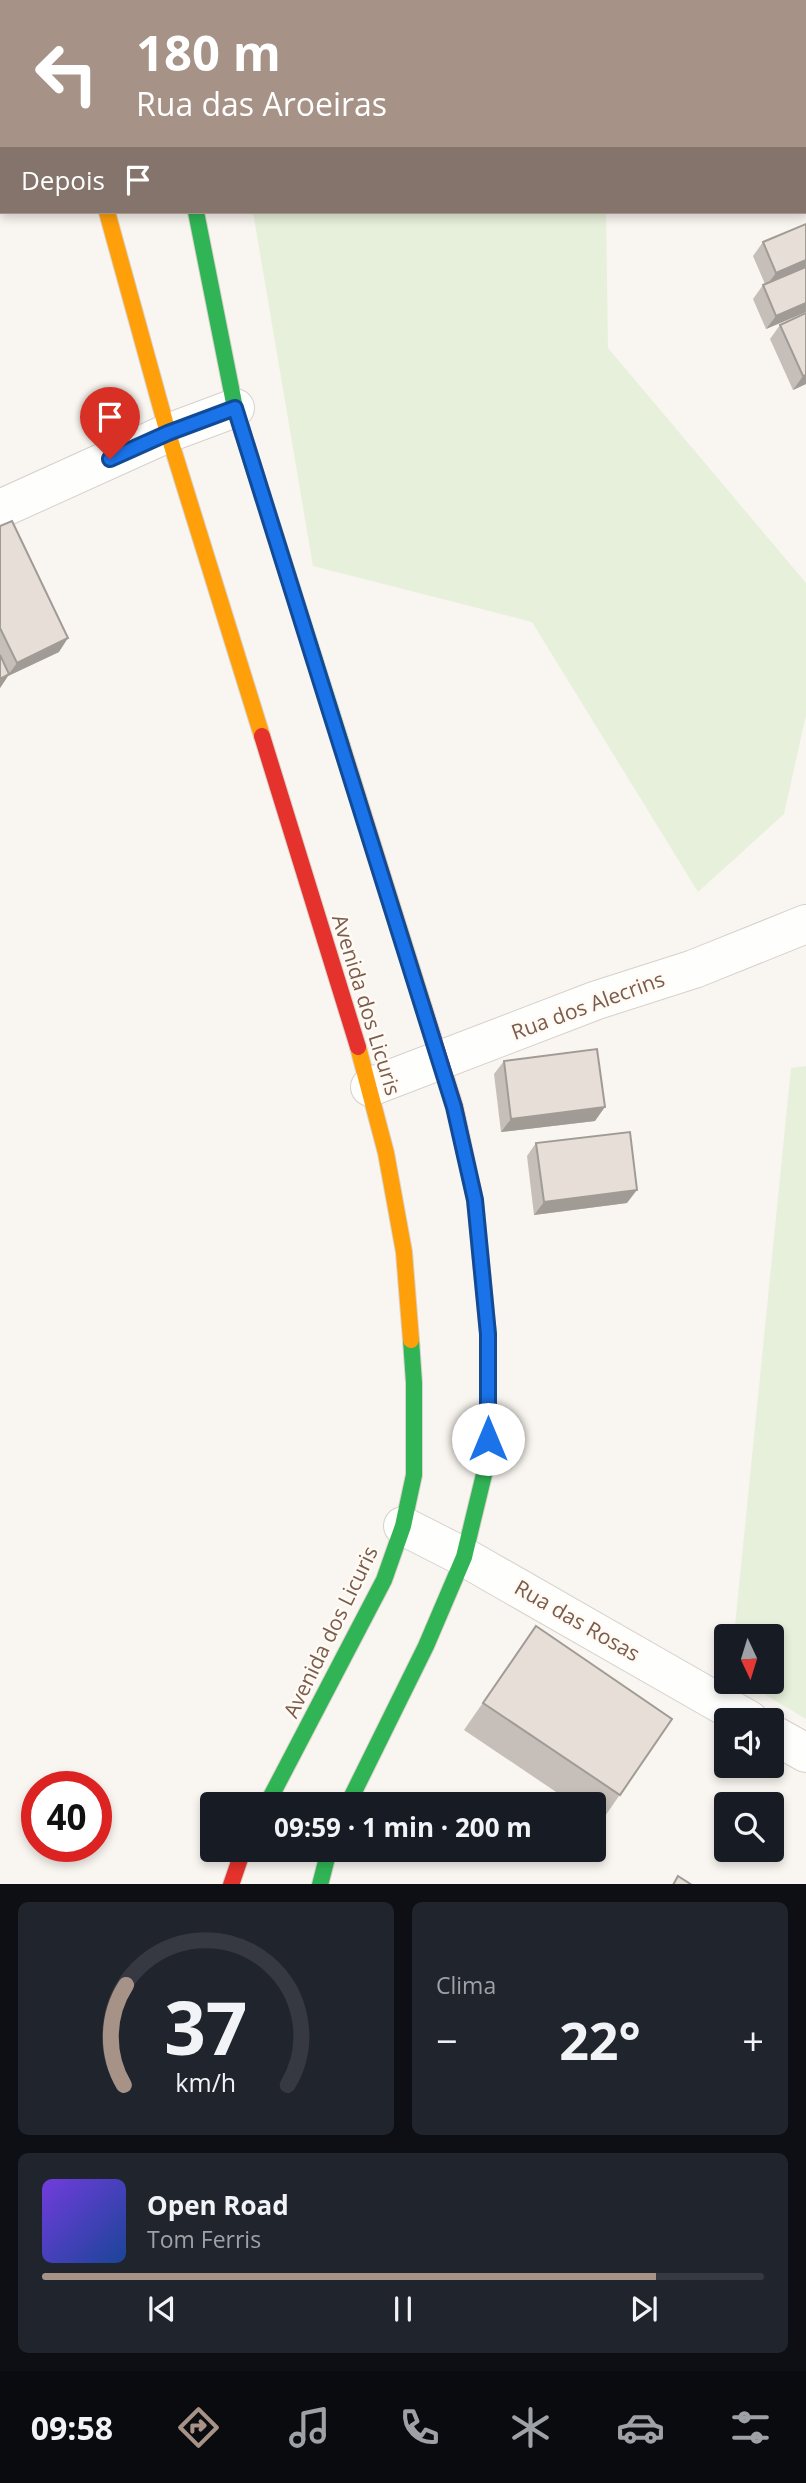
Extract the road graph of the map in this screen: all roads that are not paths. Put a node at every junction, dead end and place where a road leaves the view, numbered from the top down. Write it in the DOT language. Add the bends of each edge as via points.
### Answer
graph roads {
  1 [pos="108,214"];
  2 [pos="197,214"];
  3 [pos="235,408"];
  4 [pos="168,433"];
  5 [pos="0,509"];
  6 [pos="806,924"];
  7 [pos="441,1062"];
  8 [pos="370,1087"];
  9 [pos="403,1526"];
  10 [pos="464,1557"];
  11 [pos="728,1708"];
  12 [pos="784,1741"];
  13 [pos="806,1753"];
  14 [pos="273,1792"];
  15 [pos="354,1792"];
  16 [pos="239,1862"];
  17 [pos="326,1862"];
  18 [pos="231,1884"];
  19 [pos="320,1884"];
  1 -- 4 [label="street, Avenida dos Licuris"];
  2 -- 3 [label="street"];
  3 -- 4 [label="street"];
  3 -- 7 [label="street"];
  4 -- 5 [label="street"];
  4 -- 8 [label="street, Avenida dos Licuris"];
  6 -- 7 [label="street, Rua dos Alecrins"];
  7 -- 8 [label="street, Rua dos Alecrins"];
  7 -- 10 [label="street" via="475,1200 488,1334 488,1465"];
  8 -- 9 [label="street, Avenida dos Licuris" via="405,1265 414,1383 414,1475"];
  9 -- 10 [label="street, Rua das Rosas"];
  9 -- 14 [label="street, Avenida dos Licuris" via="384,1580"];
  10 -- 11 [label="street, Rua das Rosas"];
  10 -- 15 [label="street" via="426,1647"];
  12 -- 13 [label="street"];
  16 -- 18 [label="street"];
  17 -- 19 [label="street"];
}
